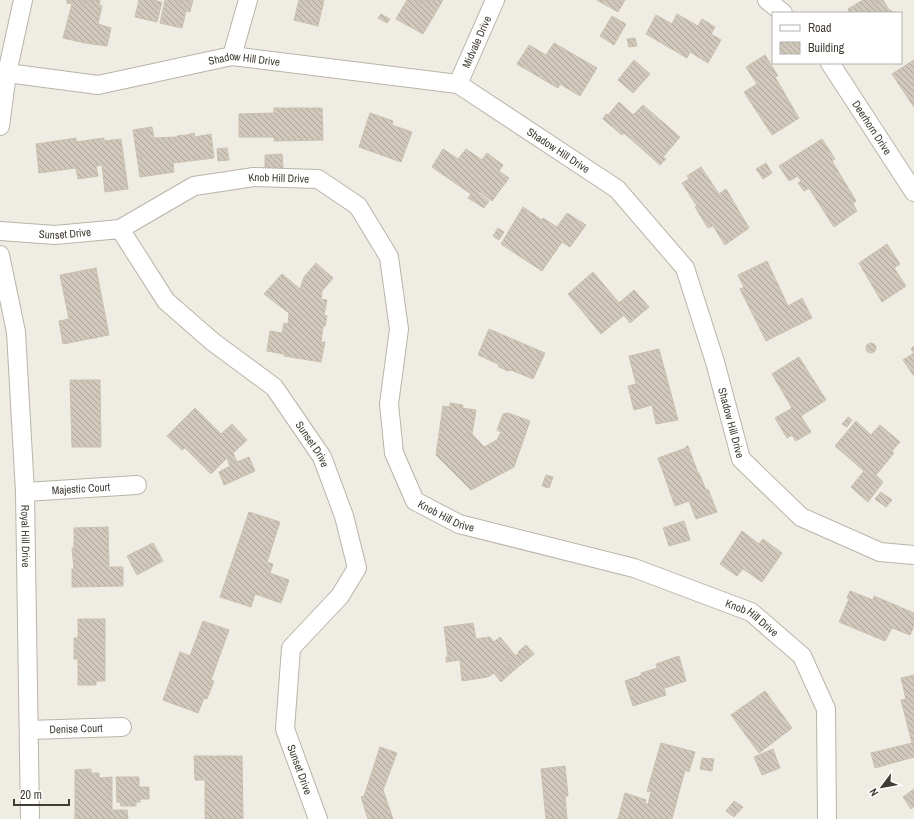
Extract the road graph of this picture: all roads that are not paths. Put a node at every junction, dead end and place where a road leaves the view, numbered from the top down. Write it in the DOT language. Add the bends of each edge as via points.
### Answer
graph roads {
  1 [pos="23,0"];
  2 [pos="248,0"];
  3 [pos="495,0"];
  4 [pos="767,0"];
  5 [pos="782,12"];
  6 [pos="232,56"];
  7 [pos="831,64"];
  8 [pos="7,73"];
  9 [pos="458,84"];
  10 [pos="0,126"];
  11 [pos="914,192"];
  12 [pos="120,229"];
  13 [pos="0,231"];
  14 [pos="0,255"];
  15 [pos="137,485"];
  16 [pos="25,492"];
  17 [pos="914,555"];
  18 [pos="122,727"];
  19 [pos="29,730"];
  20 [pos="30,819"];
  21 [pos="318,819"];
  22 [pos="827,819"];
  1 -- 8 [label="street"];
  2 -- 6 [label="street"];
  3 -- 9 [label="street, Midvale Drive"];
  4 -- 5 [label="street"];
  6 -- 8 [label="street, Shadow Hill Drive" via="98,86"];
  6 -- 9 [label="street, Shadow Hill Drive"];
  7 -- 11 [label="street, Deerhorn Drive"];
  8 -- 10 [label="street"];
  9 -- 17 [label="street, Shadow Hill Drive" via="617,189 685,268 715,362 741,459 801,517 880,552"];
  12 -- 13 [label="street, Sunset Drive" via="55,235"];
  12 -- 21 [label="street, Sunset Drive" via="166,301 213,342 274,387 322,457 344,516 357,568 340,596 291,648 285,729"];
  12 -- 22 [label="street, Knob Hill Drive" via="194,186 254,177 318,179 358,206 389,257 399,329 389,404 394,453 415,502 459,524 634,568 751,612 802,656 826,709"];
  14 -- 16 [label="street, Royal Hill Drive" via="16,332"];
  15 -- 16 [label="street, Majestic Court"];
  16 -- 19 [label="street, Royal Hill Drive"];
  18 -- 19 [label="street, Denise Court"];
  19 -- 20 [label="street, Royal Hill Drive"];
}
